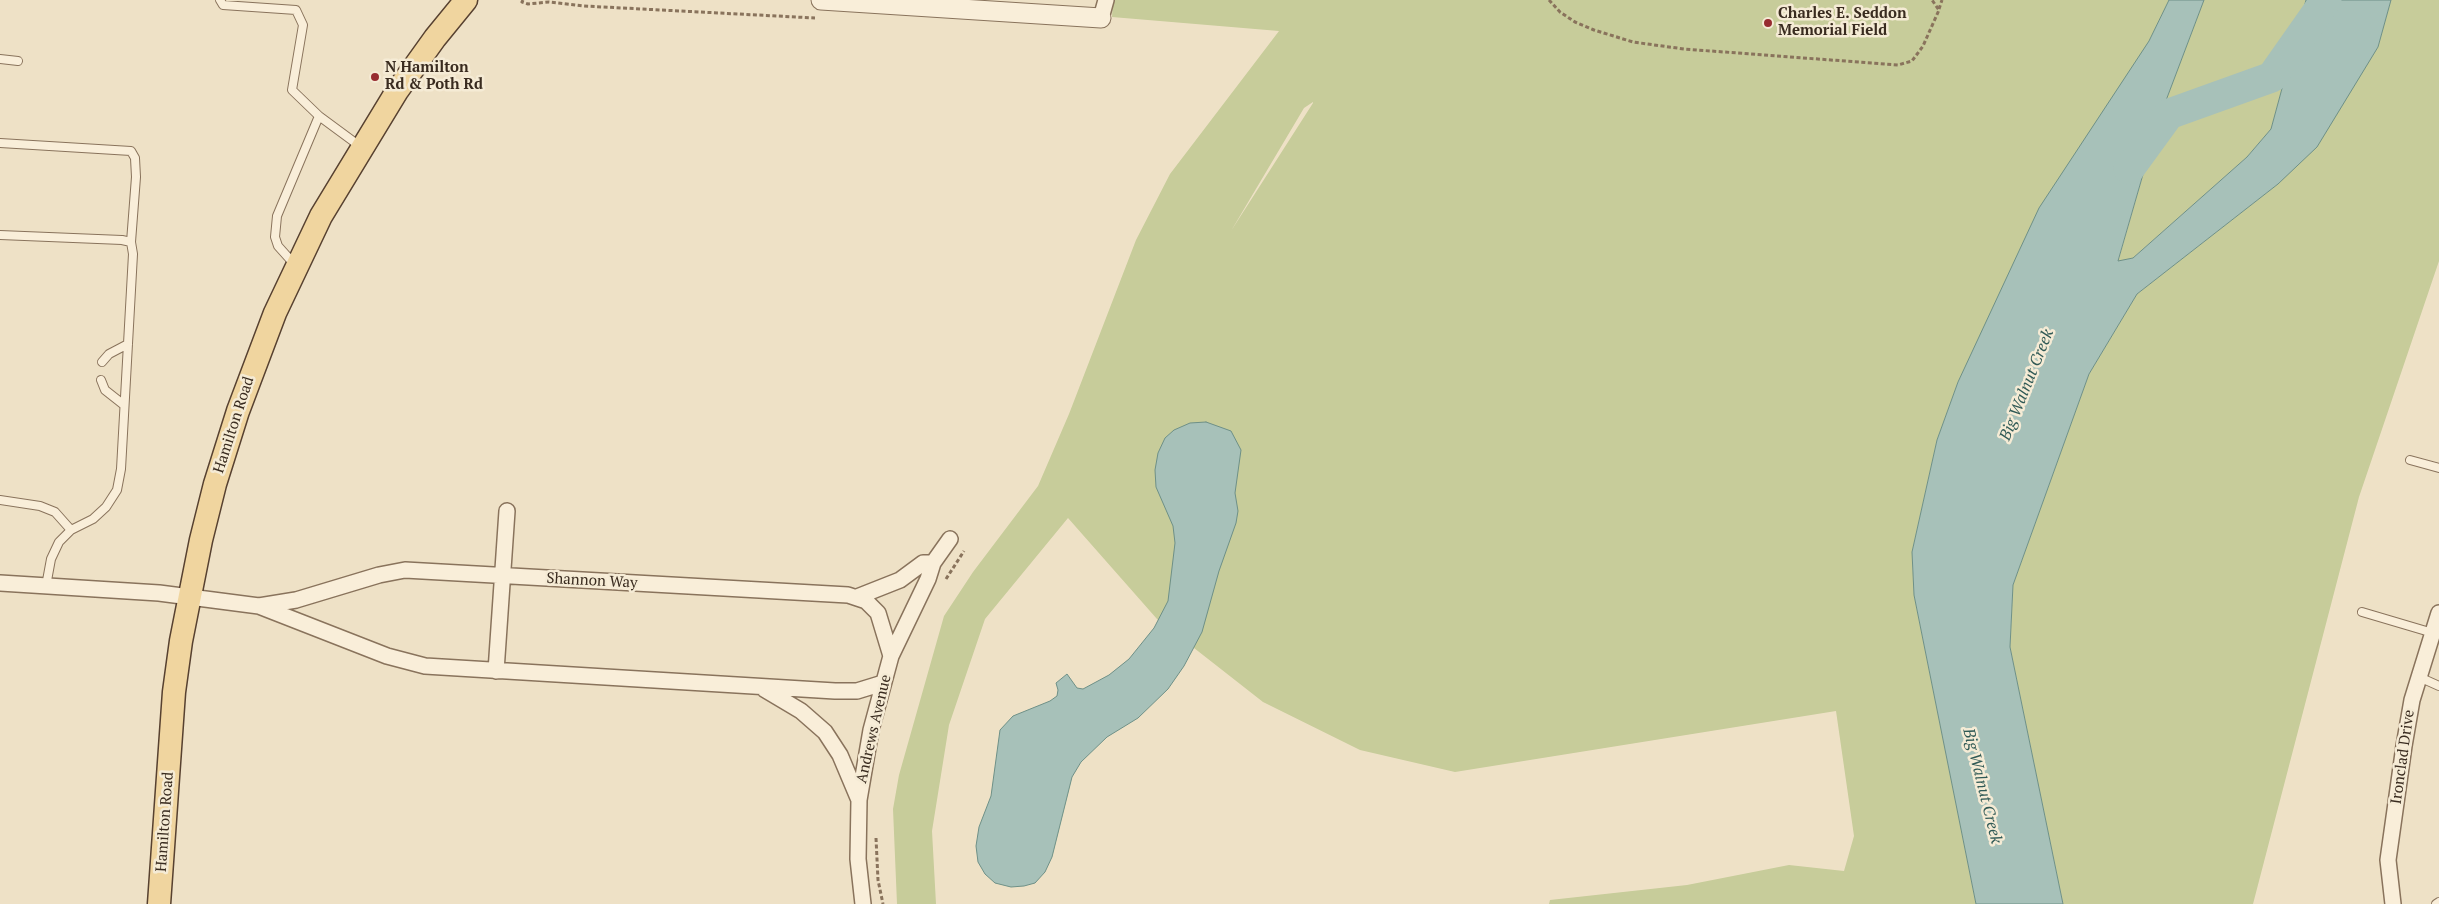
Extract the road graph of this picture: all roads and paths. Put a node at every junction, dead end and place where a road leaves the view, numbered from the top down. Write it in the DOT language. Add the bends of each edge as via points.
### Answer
graph roads {
  1 [pos="220,0"];
  2 [pos="466,0"];
  3 [pos="821,0"];
  4 [pos="1549,0"];
  5 [pos="1932,0"];
  6 [pos="1942,0"];
  7 [pos="1103,9"];
  8 [pos="1939,10"];
  9 [pos="0,59"];
  10 [pos="18,61"];
  11 [pos="319,116"];
  12 [pos="0,143"];
  13 [pos="361,147"];
  14 [pos="0,235"];
  15 [pos="131,242"];
  16 [pos="296,267"];
  17 [pos="128,344"];
  18 [pos="102,362"];
  19 [pos="101,380"];
  20 [pos="124,405"];
  21 [pos="2410,460"];
  22 [pos="2439,468"];
  23 [pos="0,500"];
  24 [pos="507,511"];
  25 [pos="71,530"];
  26 [pos="950,539"];
  27 [pos="933,563"];
  28 [pos="503,576"];
  29 [pos="0,583"];
  30 [pos="46,586"];
  31 [pos="190,596"];
  32 [pos="857,597"];
  33 [pos="260,606"];
  34 [pos="2362,612"];
  35 [pos="2439,613"];
  36 [pos="2433,633"];
  37 [pos="891,656"];
  38 [pos="496,671"];
  39 [pos="2419,676"];
  40 [pos="883,683"];
  41 [pos="758,686"];
  42 [pos="2439,686"];
  43 [pos="859,800"];
  44 [pos="876,834"];
  45 [pos="159,904"];
  46 [pos="863,904"];
  47 [pos="882,904"];
  48 [pos="2393,904"];
  1 -- 11 [label="lane" via="224,5 296,10 303,25 292,90"];
  2 -- 13 [label="main road, Hamilton Road" via="434,38"];
  3 -- 7 [label="street"];
  4 -- 8 [label="path" via="1575,22 1633,42 1684,49 1898,65 1912,61 1918,55"];
  5 -- 8 [label="path"];
  6 -- 8 [label="path"];
  9 -- 10 [label="lane"];
  11 -- 13 [label="lane"];
  11 -- 16 [label="lane" via="277,216 275,237 278,246"];
  12 -- 15 [label="lane" via="131,151 135,158 136,177"];
  13 -- 16 [label="main road, Hamilton Road"];
  14 -- 15 [label="lane"];
  15 -- 17 [label="lane"];
  16 -- 31 [label="main road, Hamilton Road" via="255,360 238,411 215,484"];
  17 -- 18 [label="lane" via="109,354"];
  17 -- 20 [label="lane"];
  19 -- 20 [label="lane" via="105,390"];
  20 -- 25 [label="lane" via="117,490 93,519"];
  21 -- 22 [label="lane"];
  23 -- 25 [label="lane" via="40,506 55,512"];
  24 -- 28 [label="street"];
  25 -- 30 [label="lane" via="59,542 51,559"];
  26 -- 27 [label="street, Andrews Avenue"];
  27 -- 32 [label="street" via="923,563 900,580"];
  27 -- 37 [label="street, Andrews Avenue"];
  28 -- 32 [label="street, Shannon Way"];
  28 -- 33 [label="street, Shannon Way" via="406,570 378,575 304,598"];
  28 -- 38 [label="street"];
  29 -- 30 [label="street, Shannon Way"];
  30 -- 31 [label="street, Shannon Way"];
  31 -- 33 [label="street, Shannon Way"];
  31 -- 45 [label="main road, Hamilton Road" via="174,692"];
  32 -- 37 [label="street" via="878,613"];
  33 -- 38 [label="street, Shannon Way" via="407,662"];
  34 -- 36 [label="lane"];
  35 -- 36 [label="street, Ironclad Drive"];
  36 -- 39 [label="street, Ironclad Drive"];
  37 -- 40 [label="street, Andrews Avenue"];
  38 -- 41 [label="street, Shannon Way"];
  39 -- 42 [label="lane"];
  39 -- 48 [label="street, Ironclad Drive" via="2404,746 2388,860"];
  40 -- 41 [label="street, Shannon Way" via="847,691"];
  40 -- 43 [label="street, Andrews Avenue" via="867,748"];
  41 -- 43 [label="street, Shannon Way" via="788,702 825,732 840,755"];
  43 -- 46 [label="street, Andrews Avenue" via="858,859"];
  44 -- 47 [label="path"];
}
